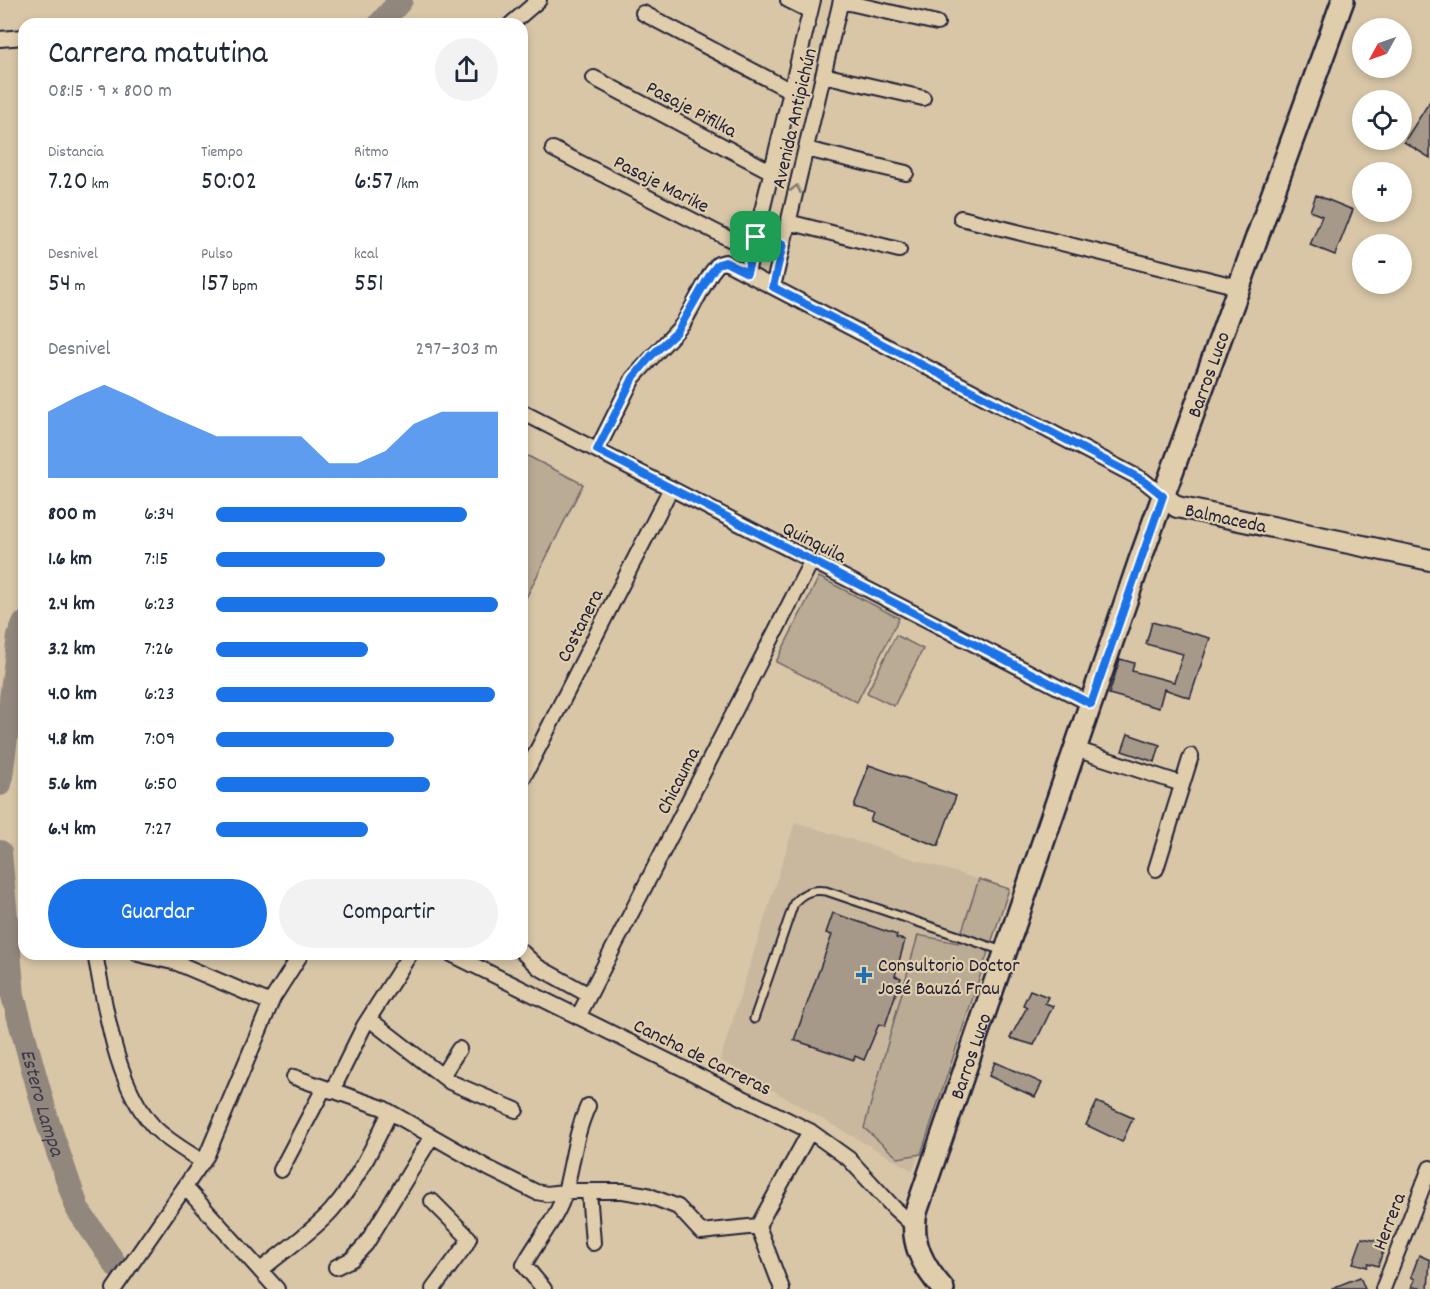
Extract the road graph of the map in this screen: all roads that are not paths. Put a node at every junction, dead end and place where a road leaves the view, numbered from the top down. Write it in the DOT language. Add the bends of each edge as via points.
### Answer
graph roads {
  1 [pos="539,0"];
  2 [pos="788,0"];
  3 [pos="841,0"];
  4 [pos="1343,0"];
  5 [pos="811,6"];
  6 [pos="643,13"];
  7 [pos="518,18"];
  8 [pos="937,23"];
  9 [pos="18,38"];
  10 [pos="0,39"];
  11 [pos="823,75"];
  12 [pos="594,78"];
  13 [pos="791,91"];
  14 [pos="923,98"];
  15 [pos="553,149"];
  16 [pos="806,149"];
  17 [pos="771,172"];
  18 [pos="906,173"];
  19 [pos="961,218"];
  20 [pos="788,222"];
  21 [pos="756,237"];
  22 [pos="783,244"];
  23 [pos="899,249"];
  24 [pos="753,251"];
  25 [pos="747,273"];
  26 [pos="773,287"];
  27 [pos="1239,287"];
  28 [pos="528,415"];
  29 [pos="597,450"];
  30 [pos="671,489"];
  31 [pos="1163,496"];
  32 [pos="1430,560"];
  33 [pos="811,561"];
  34 [pos="1091,704"];
  35 [pos="1075,749"];
  36 [pos="1191,756"];
  37 [pos="528,768"];
  38 [pos="1182,784"];
  39 [pos="1156,869"];
  40 [pos="1005,952"];
  41 [pos="528,958"];
  42 [pos="96,960"];
  43 [pos="161,960"];
  44 [pos="297,960"];
  45 [pos="406,960"];
  46 [pos="463,960"];
  47 [pos="589,995"];
  48 [pos="271,1003"];
  49 [pos="578,1017"];
  50 [pos="369,1018"];
  51 [pos="754,1019"];
  52 [pos="459,1049"];
  53 [pos="442,1076"];
  54 [pos="294,1077"];
  55 [pos="328,1090"];
  56 [pos="588,1106"];
  57 [pos="516,1110"];
  58 [pos="390,1112"];
  59 [pos="810,1131"];
  60 [pos="432,1136"];
  61 [pos="203,1161"];
  62 [pos="1430,1168"];
  63 [pos="281,1170"];
  64 [pos="185,1187"];
  65 [pos="589,1191"];
  66 [pos="565,1192"];
  67 [pos="432,1202"];
  68 [pos="758,1226"];
  69 [pos="914,1226"];
  70 [pos="593,1243"];
  71 [pos="336,1268"];
  72 [pos="261,1270"];
  73 [pos="114,1289"];
  74 [pos="277,1289"];
  75 [pos="433,1289"];
  76 [pos="544,1289"];
  77 [pos="782,1289"];
  78 [pos="943,1289"];
  79 [pos="1383,1289"];
  1 -- 7 [label="street"];
  2 -- 5 [label="street"];
  3 -- 8 [label="street"];
  3 -- 11 [label="street, Avenida Antipichún"];
  4 -- 27 [label="main road, Barros Luco"];
  5 -- 13 [label="street, Avenida Antipichún"];
  6 -- 13 [label="street"];
  9 -- 10 [label="street"];
  11 -- 14 [label="street"];
  11 -- 16 [label="street, Avenida Antipichún"];
  12 -- 17 [label="street, Pasaje Pifilka"];
  13 -- 17 [label="street, Avenida Antipichún"];
  15 -- 24 [label="street, Pasaje Marike"];
  16 -- 18 [label="street"];
  20 -- 16 [label="street, Avenida Antipichún, one-way"];
  17 -- 21 [label="street, Avenida Antipichún"];
  19 -- 27 [label="street"];
  20 -- 22 [label="street, Avenida Antipichún"];
  20 -- 23 [label="street"];
  21 -- 22 [label="street"];
  21 -- 24 [label="street, Avenida Antipichún"];
  22 -- 26 [label="street, Avenida Antipichún"];
  24 -- 25 [label="street, Avenida Antipichún"];
  25 -- 26 [label="street, Balmaceda"];
  25 -- 29 [label="street, Balmaceda" via="722,262 711,273 677,332 633,378"];
  26 -- 31 [label="street, Balmaceda" via="1143,480"];
  27 -- 31 [label="main road, Barros Luco"];
  28 -- 29 [label="street, Quinquila"];
  29 -- 30 [label="street, Quinquila"];
  30 -- 33 [label="street, Quinquila"];
  30 -- 37 [label="street, Costanera"];
  31 -- 32 [label="street, Balmaceda" via="1177,507"];
  31 -- 34 [label="main road, Barros Luco"];
  33 -- 34 [label="street, Quinquila"];
  33 -- 47 [label="street, Chicauma"];
  34 -- 35 [label="main road, Barros Luco"];
  35 -- 38 [label="street"];
  35 -- 40 [label="main road, Barros Luco"];
  36 -- 38 [label="street"];
  38 -- 39 [label="street"];
  40 -- 51 [label="lane" via="826,891 813,890 794,903"];
  40 -- 69 [label="main road, Barros Luco"];
  41 -- 47 [label="street" via="537,968"];
  42 -- 61 [label="street" via="126,1084 155,1127"];
  43 -- 48 [label="street" via="192,968"];
  44 -- 48 [label="street"];
  45 -- 50 [label="street"];
  46 -- 49 [label="street, Cancha de Carreras"];
  47 -- 49 [label="street, Chicauma"];
  48 -- 61 [label="street"];
  49 -- 59 [label="street, Cancha de Carreras"];
  50 -- 53 [label="street"];
  50 -- 55 [label="street"];
  52 -- 53 [label="street"];
  53 -- 57 [label="street"];
  54 -- 55 [label="street"];
  55 -- 58 [label="street"];
  55 -- 63 [label="street"];
  56 -- 66 [label="street" via="574,1145"];
  58 -- 60 [label="street"];
  58 -- 72 [label="street" via="363,1168 340,1200 317,1225"];
  59 -- 68 [label="street"];
  59 -- 69 [label="street, Cancha de Carreras" via="849,1159"];
  60 -- 66 [label="street" via="536,1192"];
  60 -- 71 [label="street" via="366,1244"];
  61 -- 64 [label="street"];
  62 -- 79 [label="street, Herrera"];
  64 -- 72 [label="street"];
  64 -- 73 [label="street"];
  65 -- 66 [label="street"];
  65 -- 68 [label="street" via="623,1191 670,1203 685,1213 700,1232"];
  65 -- 70 [label="street"];
  66 -- 76 [label="street" via="554,1218 524,1265"];
  67 -- 75 [label="street" via="469,1238"];
  68 -- 77 [label="street"];
  69 -- 78 [label="main road" via="922,1261"];
  72 -- 74 [label="street"];
}
